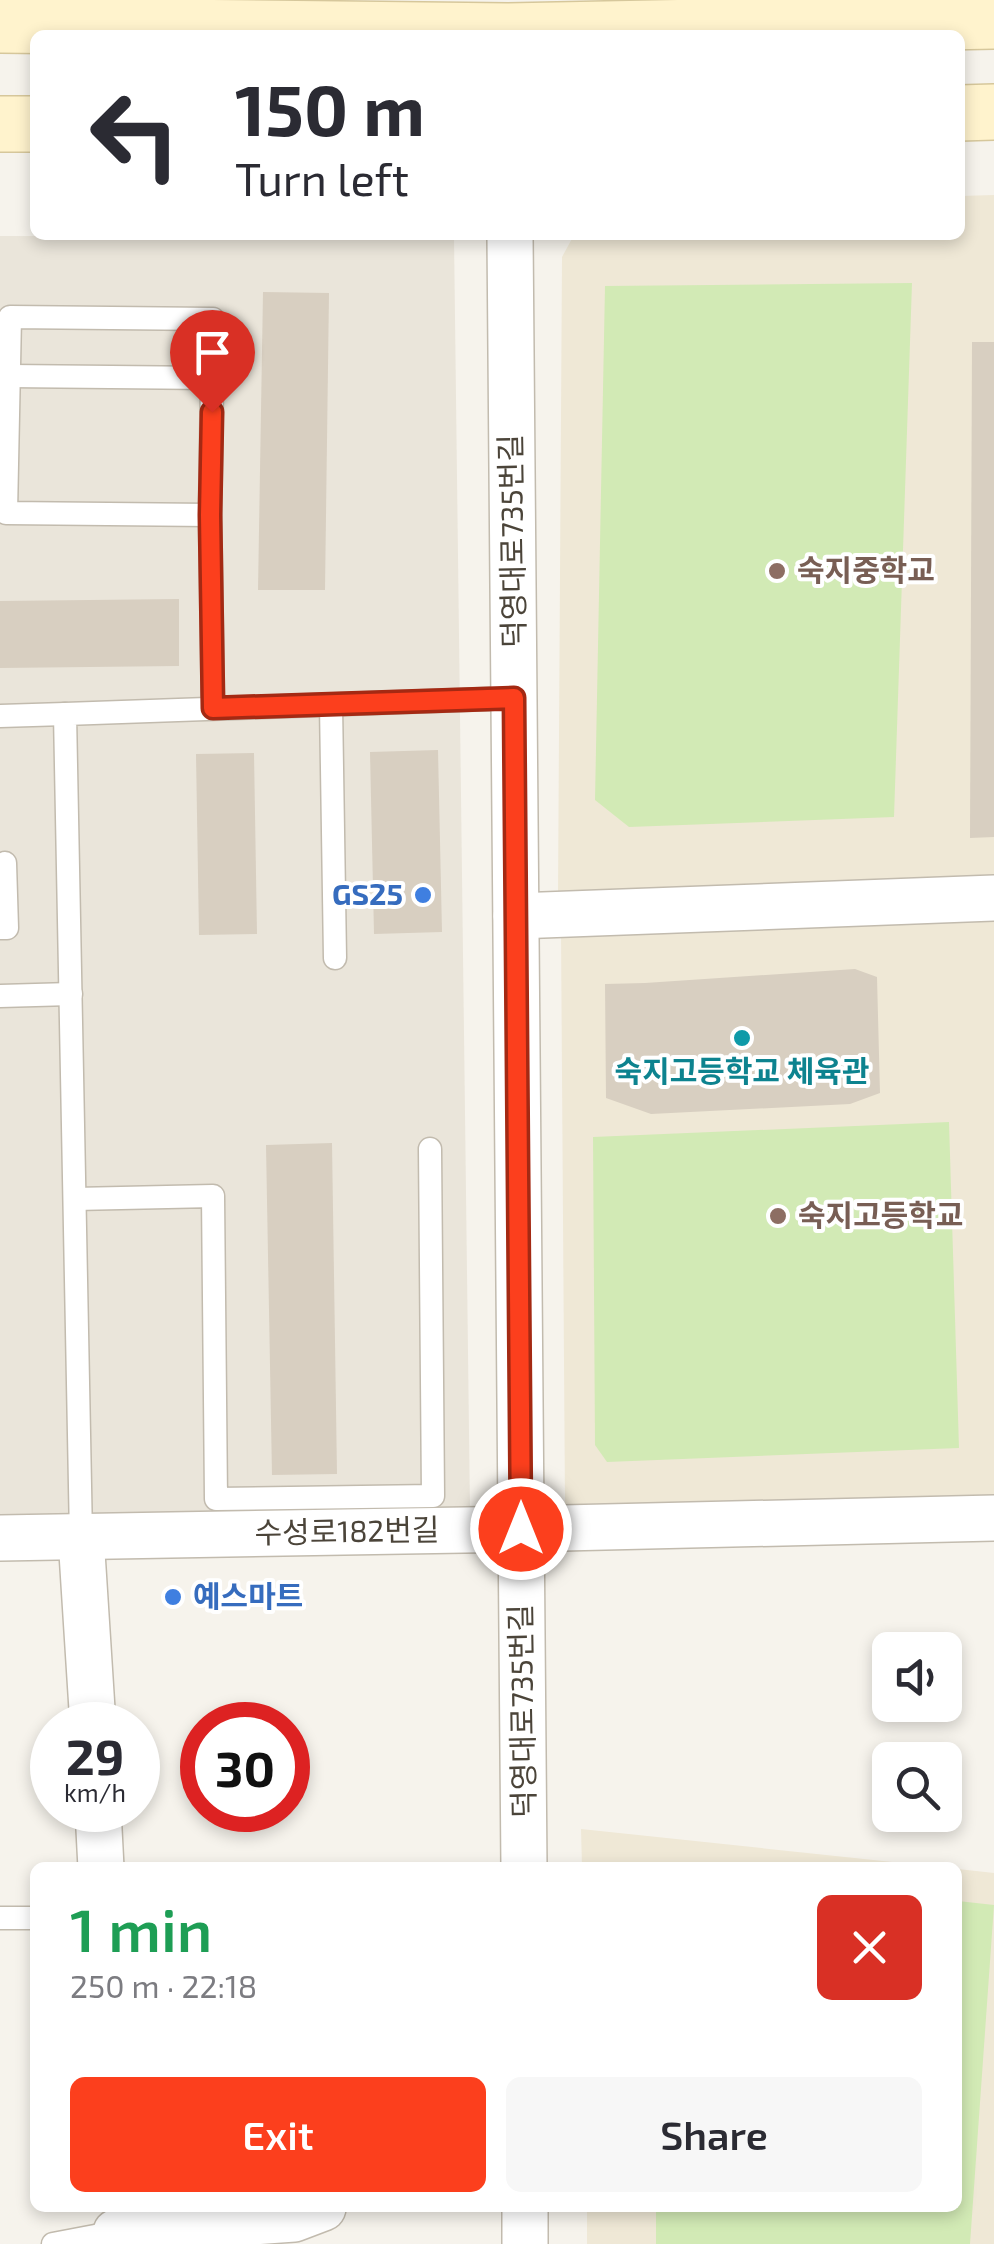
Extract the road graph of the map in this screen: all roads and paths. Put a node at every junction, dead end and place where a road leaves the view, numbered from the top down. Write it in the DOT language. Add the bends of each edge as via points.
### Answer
graph roads {
  1 [pos="994,21"];
  2 [pos="0,25"];
  3 [pos="318,30"];
  4 [pos="630,30"];
  5 [pos="994,112"];
  6 [pos="965,113"];
  7 [pos="0,124"];
  8 [pos="30,124"];
  9 [pos="510,240"];
  10 [pos="5,315"];
  11 [pos="9,376"];
  12 [pos="212,378"];
  13 [pos="210,515"];
  14 [pos="514,698"];
  15 [pos="332,704"];
  16 [pos="213,708"];
  17 [pos="65,714"];
  18 [pos="0,716"];
  19 [pos="5,863"];
  20 [pos="994,898"];
  21 [pos="516,916"];
  22 [pos="0,928"];
  23 [pos="335,958"];
  24 [pos="71,994"];
  25 [pos="0,996"];
  26 [pos="430,1149"];
  27 [pos="75,1199"];
  28 [pos="994,1518"];
  29 [pos="521,1529"];
  30 [pos="82,1537"];
  31 [pos="0,1538"];
  32 [pos="91,1702"];
  33 [pos="99,1832"];
  34 [pos="101,1862"];
  35 [pos="524,1862"];
  36 [pos="0,1918"];
  37 [pos="30,1918"];
  38 [pos="312,2212"];
  39 [pos="525,2212"];
  40 [pos="116,2228"];
  41 [pos="53,2244"];
  42 [pos="524,2244"];
  1 -- 4 [label="main road"];
  2 -- 3 [label="main road"];
  5 -- 6 [label="main road"];
  7 -- 8 [label="main road"];
  9 -- 14 [label="street, 덕영대로735번길"];
  10 -- 11 [label="lane"];
  10 -- 12 [label="lane" via="213,320"];
  11 -- 12 [label="lane"];
  11 -- 13 [label="lane" via="6,513"];
  12 -- 13 [label="lane"];
  13 -- 16 [label="lane"];
  14 -- 15 [label="lane"];
  14 -- 21 [label="street, 덕영대로735번길"];
  15 -- 16 [label="lane"];
  15 -- 23 [label="lane"];
  16 -- 17 [label="lane"];
  17 -- 18 [label="lane"];
  17 -- 24 [label="lane"];
  19 -- 22 [label="lane" via="7,928"];
  20 -- 21 [label="street"];
  21 -- 29 [label="street, 덕영대로735번길"];
  24 -- 25 [label="lane"];
  24 -- 27 [label="lane"];
  26 -- 27 [label="lane" via="433,1496 216,1499 213,1196"];
  27 -- 30 [label="lane"];
  28 -- 29 [label="street, 수성로182번길"];
  29 -- 30 [label="street, 수성로182번길"];
  29 -- 35 [label="street, 덕영대로735번길"];
  30 -- 31 [label="street, 수성로182번길"];
  30 -- 32 [label="street"];
  33 -- 34 [label="street"];
  36 -- 37 [label="lane"];
  38 -- 40 [label="street" via="294,2219"];
  39 -- 42 [label="street"];
  40 -- 41 [label="lane"];
}
